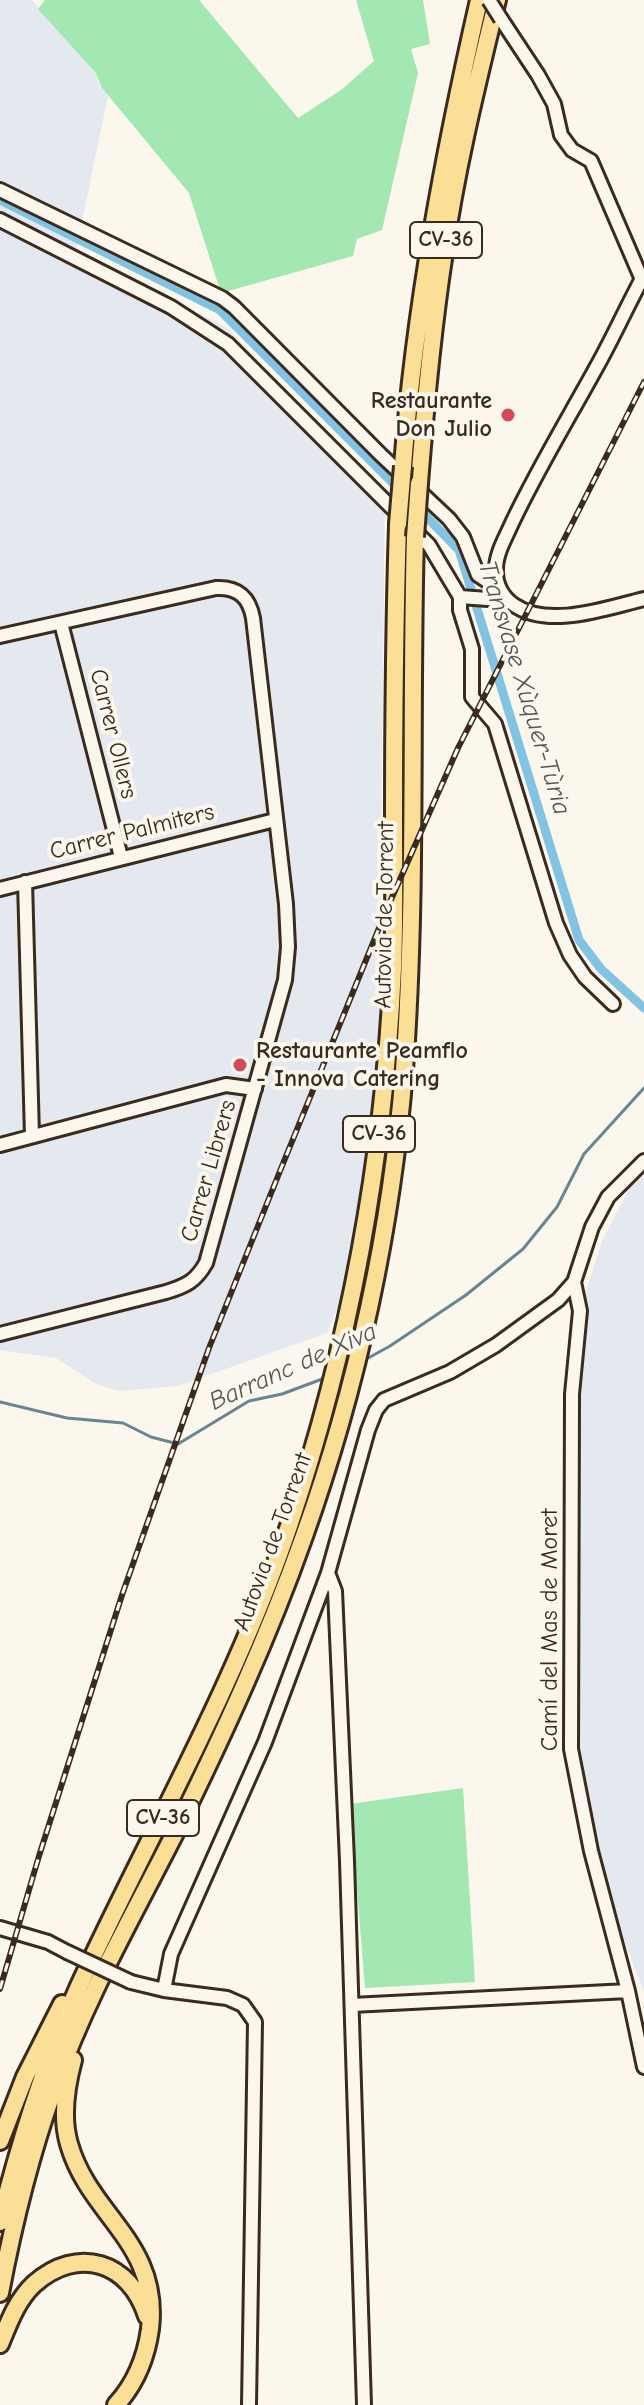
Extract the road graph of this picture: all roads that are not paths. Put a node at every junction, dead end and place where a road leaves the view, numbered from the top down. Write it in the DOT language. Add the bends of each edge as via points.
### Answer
graph roads {
  1 [pos="479,0"];
  2 [pos="489,0"];
  3 [pos="497,0"];
  4 [pos="0,190"];
  5 [pos="0,220"];
  6 [pos="643,280"];
  7 [pos="497,582"];
  8 [pos="503,595"];
  9 [pos="460,597"];
  10 [pos="644,599"];
  11 [pos="61,623"];
  12 [pos="0,636"];
  13 [pos="275,820"];
  14 [pos="121,857"];
  15 [pos="25,882"];
  16 [pos="0,889"];
  17 [pos="613,1004"];
  18 [pos="255,1089"];
  19 [pos="32,1136"];
  20 [pos="0,1145"];
  21 [pos="644,1161"];
  22 [pos="574,1282"];
  23 [pos="0,1334"];
  24 [pos="328,1573"];
  25 [pos="273,1620"];
  26 [pos="219,1700"];
  27 [pos="0,1928"];
  28 [pos="164,1990"];
  29 [pos="628,1991"];
  30 [pos="352,2005"];
  31 [pos="644,2067"];
  32 [pos="0,2141"];
  33 [pos="0,2222"];
  34 [pos="0,2293"];
  35 [pos="150,2325"];
  36 [pos="0,2344"];
  37 [pos="116,2405"];
  38 [pos="249,2405"];
  39 [pos="364,2405"];
  1 -- 26 [label="highway, Autovia de Torrent / CV-36, bridge" via="428,245 410,375 394,650 393,966 376,1162 348,1320 324,1414 285,1539"];
  2 -- 6 [label="street, bridge" via="554,104 561,135 572,150 591,161"];
  3 -- 25 [label="highway, Autovia de Torrent / CV-36, bridge" via="444,249 427,378 415,537 411,932 403,1074 384,1222 343,1411"];
  4 -- 7 [label="street" via="234,307 449,519 463,537 478,575"];
  5 -- 9 [label="street" via="171,307 228,344 429,545"];
  6 -- 7 [label="street" via="525,496 495,566"];
  7 -- 8 [label="street"];
  8 -- 9 [label="street"];
  8 -- 10 [label="street" via="534,615 551,618"];
  9 -- 17 [label="street" via="472,649 472,697 495,724 556,923 585,977"];
  11 -- 12 [label="street"];
  11 -- 13 [label="street, Carrer Librers" via="216,588 239,592 250,603 253,618"];
  11 -- 14 [label="street, Carrer Ollers"];
  13 -- 14 [label="street, Carrer Palmiters"];
  13 -- 18 [label="street, Carrer Librers" via="288,966"];
  14 -- 15 [label="street, Carrer Palmiters"];
  15 -- 16 [label="street, Carrer Palmiters"];
  15 -- 19 [label="street"];
  18 -- 19 [label="street" via="226,1085"];
  18 -- 23 [label="street, Carrer Librers" via="206,1263 191,1283"];
  19 -- 20 [label="street"];
  21 -- 22 [label="street" via="608,1197"];
  22 -- 24 [label="street" via="496,1345 384,1400 368,1430"];
  22 -- 29 [label="street, Camí del Mas de Moret" via="580,1311 572,1394 571,1749"];
  24 -- 28 [label="street" via="265,1742 179,1931"];
  24 -- 30 [label="street" via="335,1591"];
  25 -- 34 [label="highway, Autovia de Torrent / CV-36" via="92,1994 54,2086 28,2167"];
  25 -- 35 [label="highway" via="240,1713 72,2061 65,2101 68,2142 82,2177 143,2266 151,2297"];
  26 -- 32 [label="highway" via="25,2077"];
  26 -- 33 [label="highway, Autovia de Torrent / CV-36" via="79,1988 41,2081"];
  27 -- 28 [label="street, bridge" via="38,1939 131,1982"];
  28 -- 38 [label="street" via="227,1998 243,2005 255,2022"];
  29 -- 30 [label="street"];
  29 -- 31 [label="street, Camí del Mas de Moret"];
  30 -- 39 [label="street"];
  35 -- 36 [label="highway" via="142,2299 128,2279 109,2267 83,2262 57,2269 34,2284 13,2311"];
  35 -- 37 [label="highway" via="143,2361"];
}
